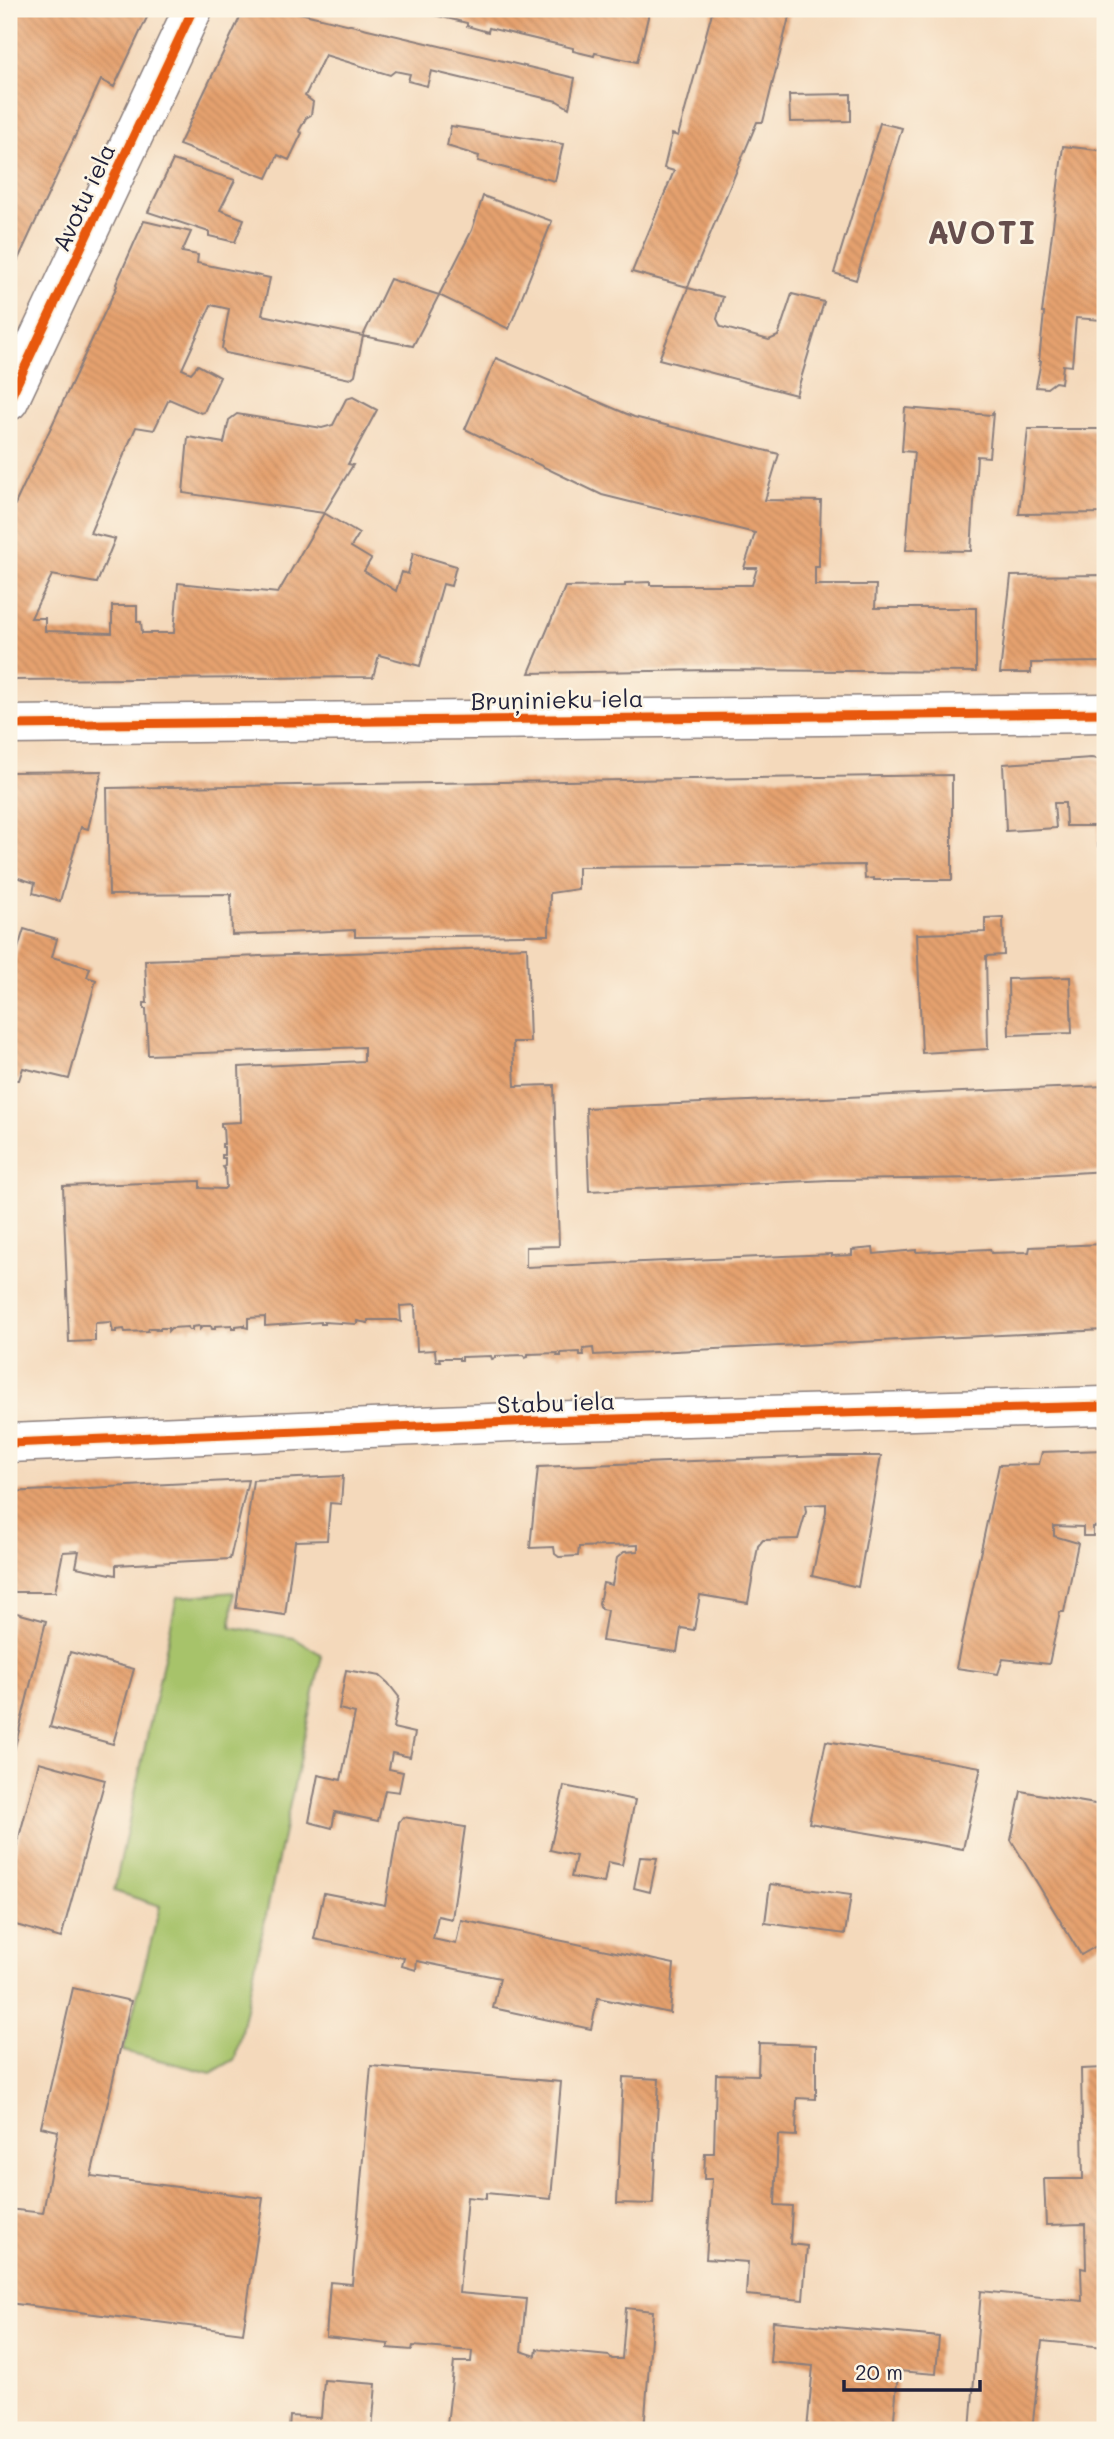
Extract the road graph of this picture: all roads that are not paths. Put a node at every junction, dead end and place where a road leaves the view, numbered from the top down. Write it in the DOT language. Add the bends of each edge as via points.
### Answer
graph roads {
  1 [pos="193,9"];
  2 [pos="9,401"];
  3 [pos="1105,713"];
  4 [pos="9,725"];
  5 [pos="1105,1406"];
  6 [pos="9,1443"];
  1 -- 2 [label="street, Avotu iela"];
  3 -- 4 [label="street, Bruņinieku iela"];
  5 -- 6 [label="street, Stabu iela" via="538,1421"];
}
